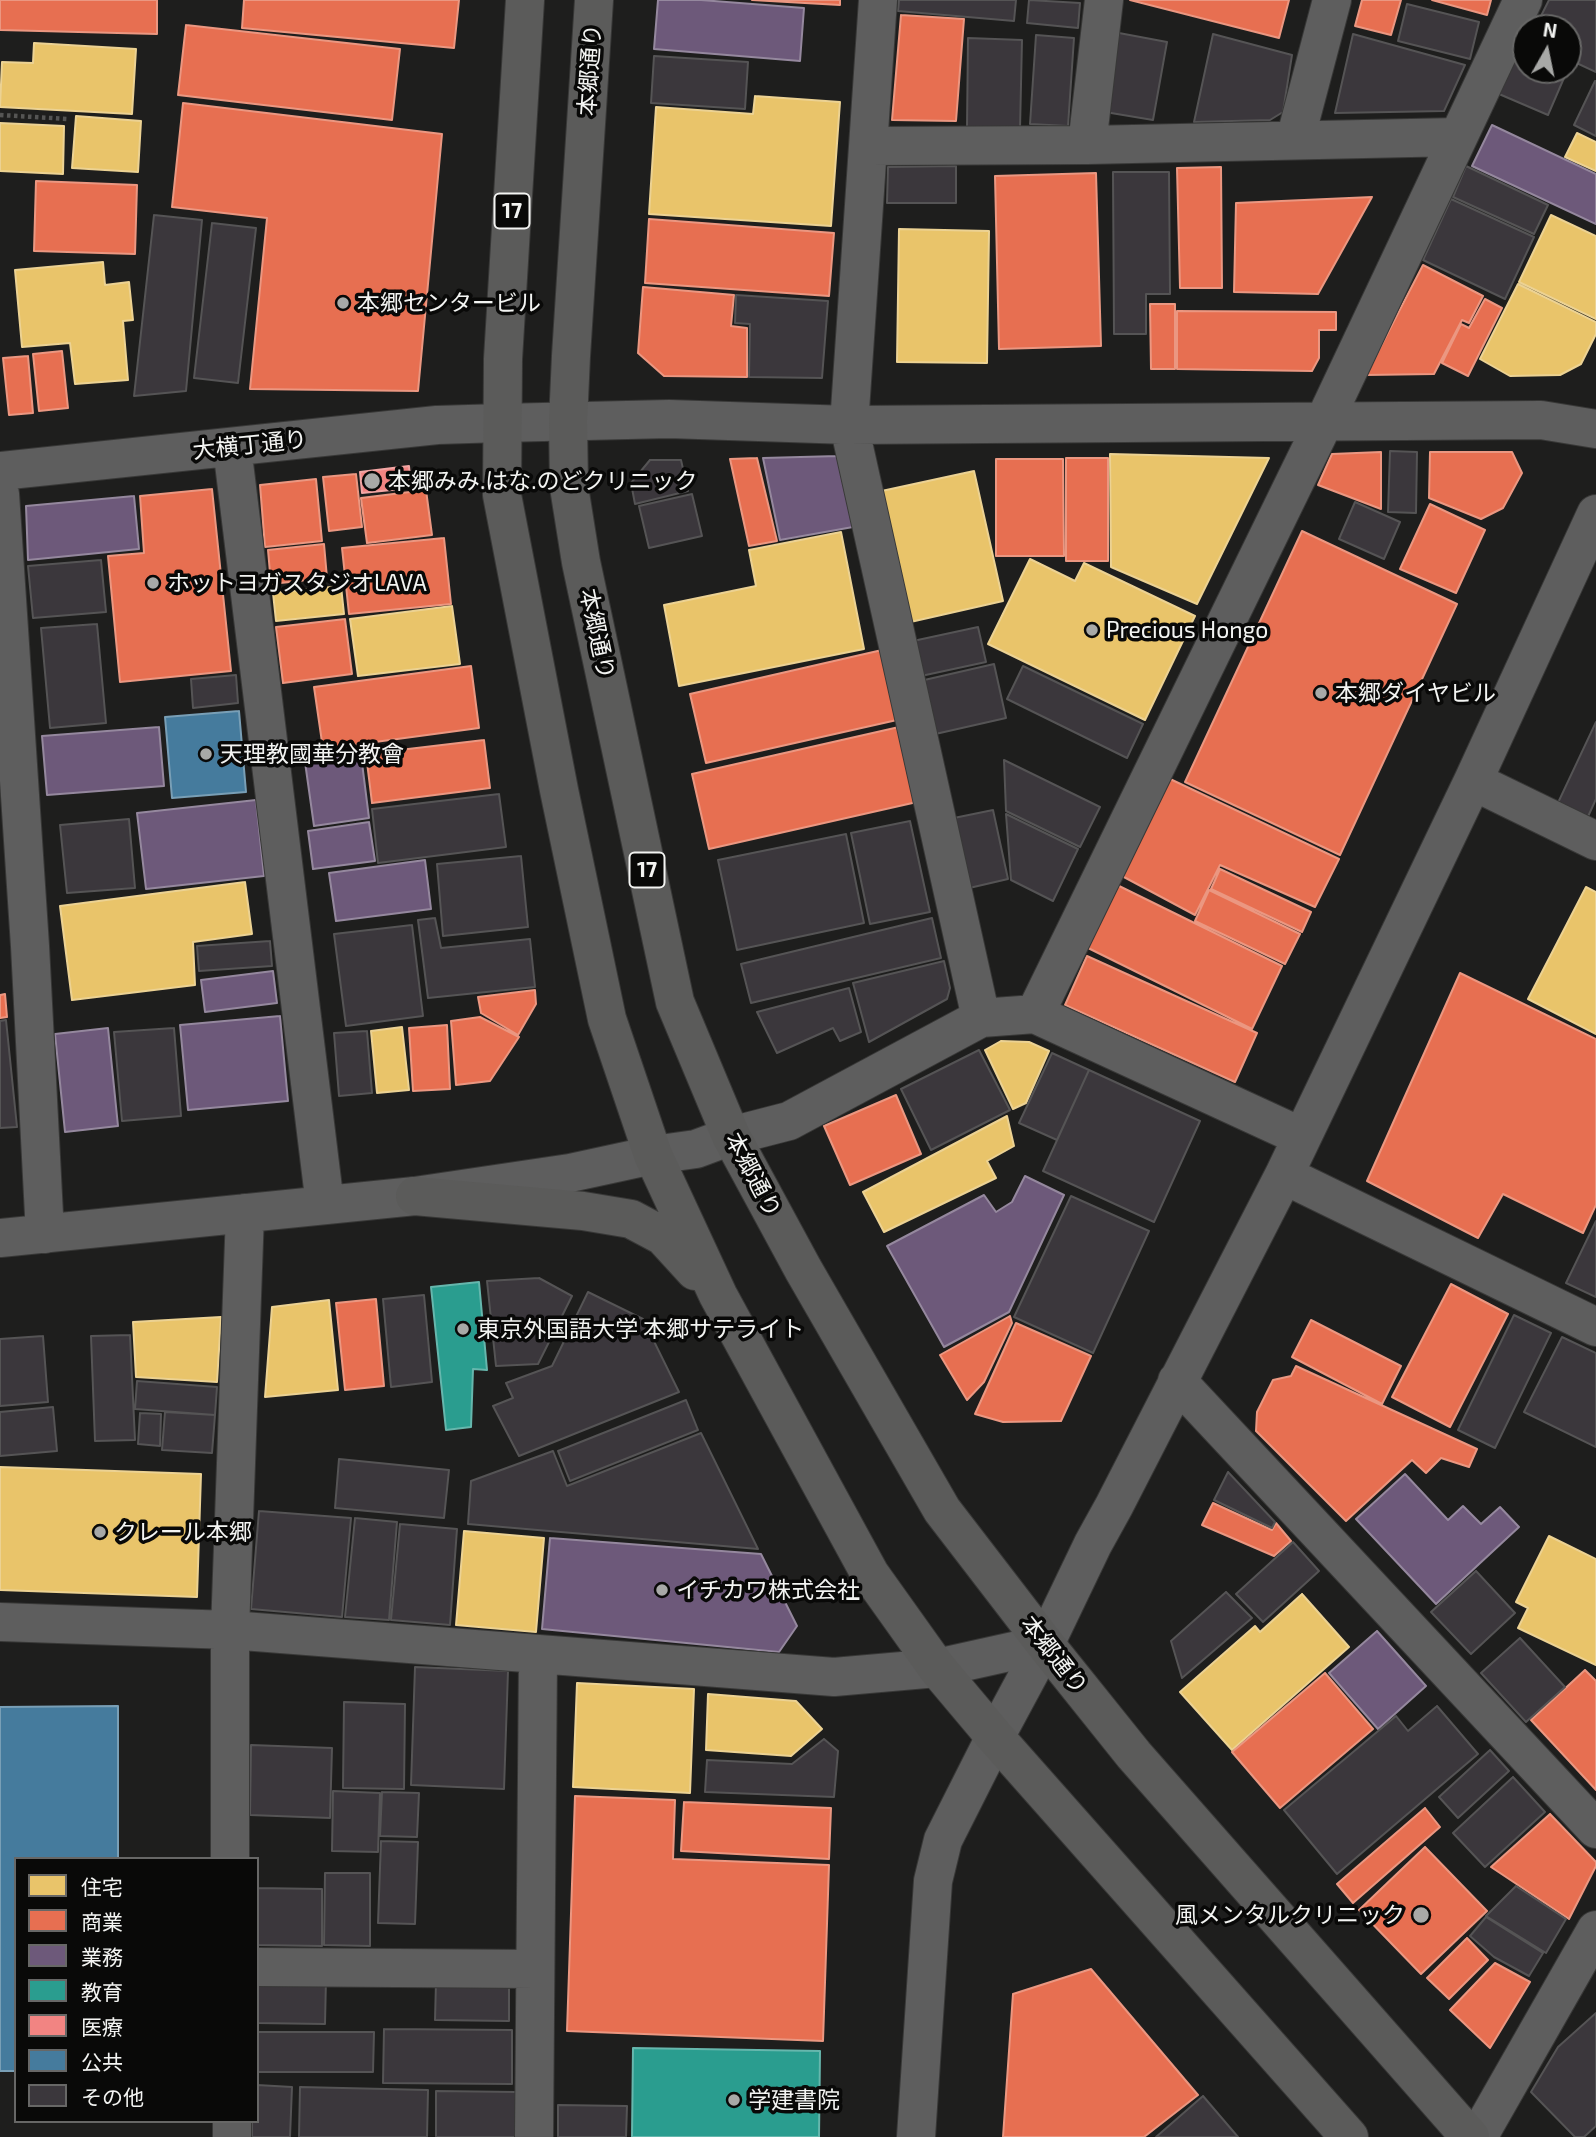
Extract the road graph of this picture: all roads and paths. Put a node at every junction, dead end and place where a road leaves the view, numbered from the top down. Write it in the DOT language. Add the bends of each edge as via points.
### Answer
graph roads {
  1 [pos="525,0"];
  2 [pos="594,0"];
  3 [pos="878,0"];
  4 [pos="1104,0"];
  5 [pos="1332,0"];
  6 [pos="1523,0"];
  7 [pos="0,115"];
  8 [pos="68,119"];
  9 [pos="1457,136"];
  10 [pos="1294,140"];
  11 [pos="1087,145"];
  12 [pos="868,146"];
  13 [pos="568,422"];
  14 [pos="1324,422"];
  15 [pos="501,423"];
  16 [pos="849,425"];
  17 [pos="1596,429"];
  18 [pos="232,447"];
  19 [pos="0,471"];
  20 [pos="0,494"];
  21 [pos="1596,514"];
  22 [pos="8,738"];
  23 [pos="1473,781"];
  24 [pos="1596,841"];
  25 [pos="15,947"];
  26 [pos="1035,1014"];
  27 [pos="981,1018"];
  28 [pos="732,1136"];
  29 [pos="1301,1137"];
  30 [pos="653,1155"];
  31 [pos="1284,1175"];
  32 [pos="415,1196"];
  33 [pos="325,1205"];
  34 [pos="246,1213"];
  35 [pos="45,1234"];
  36 [pos="0,1238"];
  37 [pos="718,1295"];
  38 [pos="1596,1327"];
  39 [pos="1177,1381"];
  40 [pos="0,1622"];
  41 [pos="230,1630"];
  42 [pos="1045,1644"];
  43 [pos="538,1655"];
  44 [pos="937,1668"];
  45 [pos="995,1737"];
  46 [pos="1596,1829"];
  47 [pos="230,1857"];
  48 [pos="1596,1930"];
  49 [pos="259,1967"];
  50 [pos="535,1969"];
  51 [pos="534,2137"];
  52 [pos="916,2137"];
  53 [pos="1349,2137"];
  54 [pos="1470,2137"];
  55 [pos="1478,2137"];
  1 -- 15 [label="highway, 17"];
  2 -- 13 [label="highway, 本郷通り / 17"];
  3 -- 12 [label="street"];
  4 -- 11 [label="street"];
  5 -- 10 [label="street"];
  6 -- 9 [label="street"];
  7 -- 8 [label="path"];
  9 -- 10 [label="street"];
  9 -- 14 [label="street"];
  10 -- 11 [label="street"];
  11 -- 12 [label="street"];
  12 -- 16 [label="street"];
  13 -- 15 [label="street, 大横丁通り"];
  13 -- 16 [label="street, 大横丁通り" via="669,419"];
  13 -- 28 [label="highway, 本郷通り / 17" via="569,487 581,562 675,1002"];
  14 -- 16 [label="street, 大横丁通り"];
  14 -- 17 [label="street, 大横丁通り" via="1541,420"];
  14 -- 26 [label="street"];
  15 -- 18 [label="street, 大横丁通り" via="437,425"];
  15 -- 30 [label="highway, 17" via="502,495 559,790 607,1019"];
  16 -- 27 [label="street"];
  18 -- 19 [label="street, 大横丁通り"];
  18 -- 33 [label="street"];
  20 -- 22 [label="street"];
  21 -- 23 [label="street"];
  22 -- 25 [label="street"];
  23 -- 24 [label="street"];
  23 -- 29 [label="street"];
  25 -- 35 [label="street"];
  26 -- 27 [label="street"];
  26 -- 29 [label="street"];
  27 -- 28 [label="street" via="789,1121"];
  28 -- 30 [label="street" via="696,1149"];
  28 -- 42 [label="highway, 本郷通り / 17" via="942,1510"];
  29 -- 31 [label="street"];
  30 -- 32 [label="street" via="570,1173"];
  30 -- 37 [label="highway, 17"];
  31 -- 38 [label="street"];
  31 -- 39 [label="street"];
  32 -- 33 [label="street"];
  32 -- 37 [label="highway" via="631,1219 663,1236"];
  33 -- 34 [label="street"];
  34 -- 35 [label="street"];
  34 -- 41 [label="street"];
  35 -- 36 [label="street"];
  37 -- 44 [label="highway, 17" via="870,1574"];
  39 -- 42 [label="street"];
  39 -- 46 [label="street"];
  40 -- 41 [label="street"];
  41 -- 43 [label="street"];
  41 -- 47 [label="street"];
  42 -- 44 [label="street"];
  42 -- 45 [label="street"];
  42 -- 54 [label="highway, 本郷通り / 17" via="1134,1755"];
  43 -- 44 [label="street" via="834,1676"];
  43 -- 50 [label="street"];
  44 -- 45 [label="highway, 17"];
  45 -- 52 [label="street" via="943,1840 933,1881"];
  45 -- 53 [label="highway, 17"];
  48 -- 55 [label="street"];
  49 -- 50 [label="street"];
  50 -- 51 [label="street"];
}
